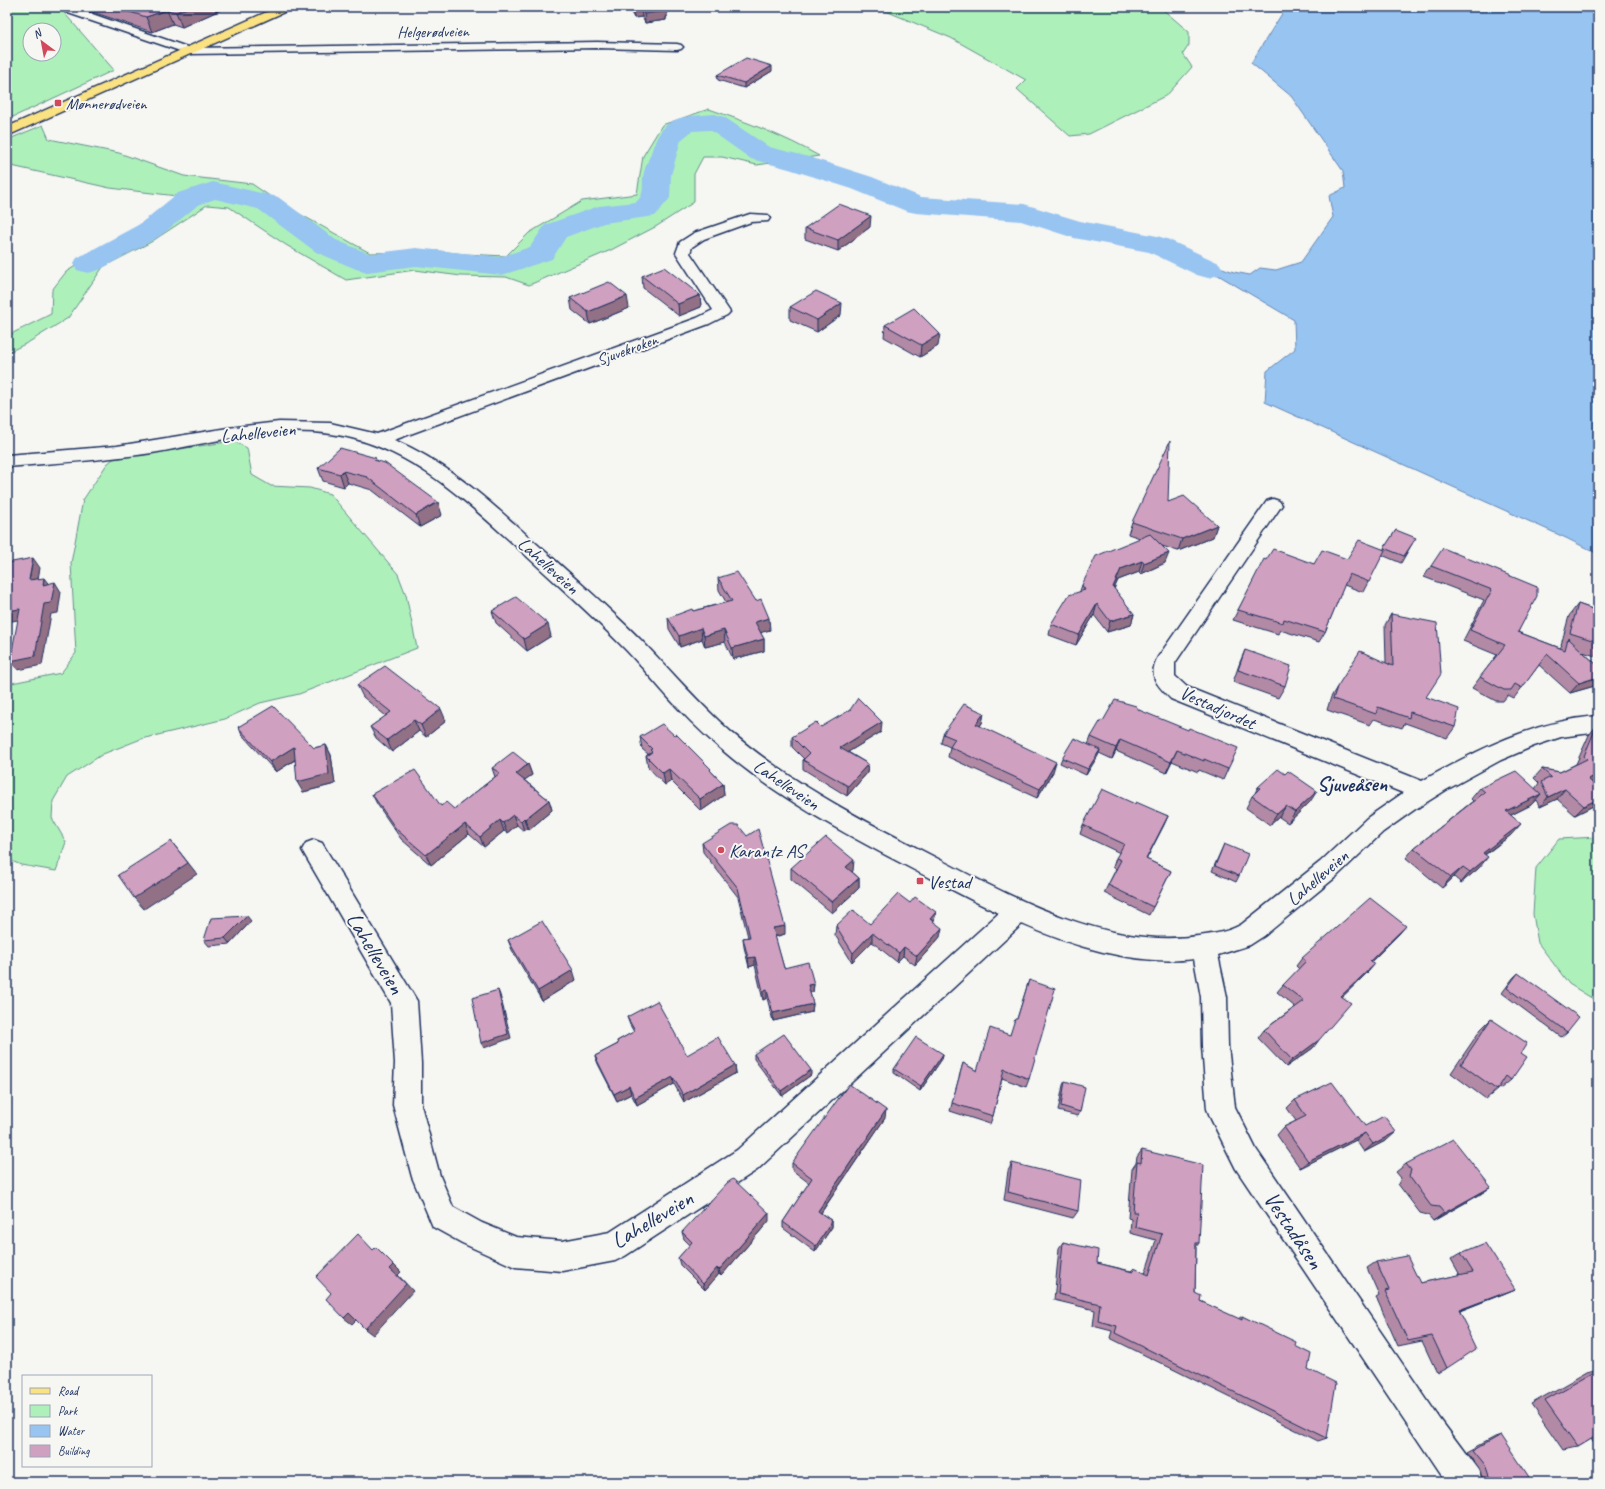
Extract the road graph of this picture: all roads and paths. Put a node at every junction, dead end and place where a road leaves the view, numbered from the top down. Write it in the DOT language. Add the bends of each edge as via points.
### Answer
graph roads {
  1 [pos="64,7"];
  2 [pos="286,7"];
  3 [pos="677,47"];
  4 [pos="190,50"];
  5 [pos="7,132"];
  6 [pos="763,218"];
  7 [pos="378,440"];
  8 [pos="7,461"];
  9 [pos="1273,505"];
  10 [pos="1598,724"];
  11 [pos="1422,791"];
  12 [pos="314,850"];
  13 [pos="1018,912"];
  14 [pos="1204,947"];
  15 [pos="1466,1482"];
  1 -- 4 [label="street"];
  2 -- 4 [label="main road, Helgerødveien"];
  3 -- 4 [label="street, Helgerødveien" via="597,45"];
  4 -- 5 [label="main road, Helgerødveien"];
  6 -- 7 [label="street, Sjuvekroken" via="750,218 699,236 686,245 682,253 722,312"];
  7 -- 8 [label="street, Lahelleveien" via="349,431 294,427 262,429 109,453"];
  7 -- 13 [label="street, Lahelleveien" via="435,467 478,502 581,593 635,647 688,706 727,742 769,774 830,814"];
  9 -- 11 [label="street, Vestadjordet" via="1165,662 1164,679 1179,693"];
  10 -- 11 [label="street, Lahelleveien" via="1544,733 1500,750"];
  11 -- 14 [label="street, Lahelleveien" via="1374,826 1336,863 1272,915 1241,937"];
  12 -- 13 [label="street, Lahelleveien" via="404,1001 408,1063 407,1105 426,1177 443,1217 515,1252 562,1256 615,1246 747,1160"];
  13 -- 14 [label="street, Lahelleveien" via="1060,929 1114,943 1173,950"];
  14 -- 15 [label="street, Vestadåsen" via="1214,997 1215,1046 1221,1109 1246,1159"];
}
